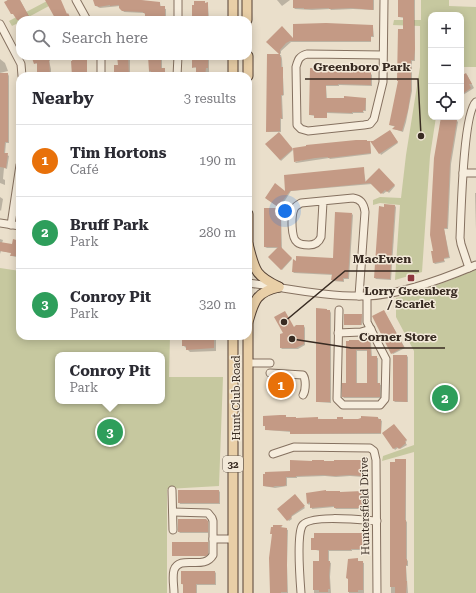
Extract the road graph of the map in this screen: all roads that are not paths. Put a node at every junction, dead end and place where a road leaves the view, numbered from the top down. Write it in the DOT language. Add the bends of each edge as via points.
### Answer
graph roads {
  1 [pos="76,0"];
  2 [pos="178,0"];
  3 [pos="233,0"];
  4 [pos="247,0"];
  5 [pos="384,0"];
  6 [pos="85,16"];
  7 [pos="178,16"];
  8 [pos="233,16"];
  9 [pos="248,16"];
  10 [pos="0,24"];
  11 [pos="16,54"];
  12 [pos="383,55"];
  13 [pos="19,60"];
  14 [pos="101,60"];
  15 [pos="178,60"];
  16 [pos="233,60"];
  17 [pos="248,60"];
  18 [pos="22,72"];
  19 [pos="101,72"];
  20 [pos="177,72"];
  21 [pos="233,72"];
  22 [pos="248,72"];
  23 [pos="476,102"];
  24 [pos="463,173"];
  25 [pos="476,173"];
  26 [pos="16,192"];
  27 [pos="323,202"];
  28 [pos="0,223"];
  29 [pos="11,225"];
  30 [pos="16,226"];
  31 [pos="252,257"];
  32 [pos="476,265"];
  33 [pos="469,268"];
  34 [pos="252,283"];
  35 [pos="279,288"];
  36 [pos="359,296"];
  37 [pos="367,296"];
  38 [pos="252,309"];
  39 [pos="339,310"];
  40 [pos="371,329"];
  41 [pos="338,333"];
  42 [pos="233,340"];
  43 [pos="248,340"];
  44 [pos="248,363"];
  45 [pos="270,363"];
  46 [pos="270,373"];
  47 [pos="303,395"];
  48 [pos="273,454"];
  49 [pos="172,490"];
  50 [pos="172,512"];
  51 [pos="377,521"];
  52 [pos="173,530"];
  53 [pos="213,538"];
  54 [pos="233,539"];
  55 [pos="174,593"];
  56 [pos="233,593"];
  57 [pos="248,593"];
  58 [pos="301,593"];
  59 [pos="377,593"];
  1 -- 6 [label="street"];
  2 -- 7 [label="street"];
  3 -- 8 [label="main road"];
  4 -- 9 [label="main road"];
  5 -- 12 [label="street"];
  10 -- 11 [label="street"];
  12 -- 12 [label="street" via="302,55 296,67 297,125 308,131 370,124 376,115 383,82"];
  13 -- 18 [label="street"];
  14 -- 19 [label="street"];
  15 -- 20 [label="street"];
  16 -- 21 [label="main road"];
  17 -- 22 [label="main road"];
  23 -- 24 [label="street" via="471,109"];
  24 -- 25 [label="street"];
  24 -- 33 [label="street" via="460,238"];
  26 -- 29 [label="street"];
  27 -- 27 [label="street" via="320,240 314,244 297,243 292,234 296,205"];
  27 -- 36 [label="street" via="358,198 364,207"];
  28 -- 29 [label="street"];
  29 -- 30 [label="street"];
  31 -- 35 [label="main road" via="257,273"];
  32 -- 33 [label="street"];
  33 -- 37 [label="street" via="404,291"];
  34 -- 35 [label="street"];
  35 -- 36 [label="street" via="338,296"];
  35 -- 38 [label="main road, Hunt Club Road" via="267,290 258,297"];
  36 -- 37 [label="street"];
  37 -- 40 [label="street" via="367,322"];
  39 -- 41 [label="street"];
  40 -- 41 [label="street"];
  40 -- 41 [label="street" via="386,359 386,399 380,405 343,405 337,399"];
  42 -- 54 [label="main road, Hunt Club Road / 32"];
  43 -- 44 [label="main road, Hunt Club Road / 32"];
  44 -- 45 [label="street"];
  44 -- 57 [label="main road, Hunt Club Road / 32"];
  46 -- 47 [label="street" via="303,375"];
  48 -- 51 [label="street, Huntersfield Drive" via="294,446 370,448 376,455"];
  49 -- 50 [label="street"];
  50 -- 52 [label="street"];
  50 -- 53 [label="street" via="210,514"];
  51 -- 58 [label="street" via="329,519 307,521 302,525"];
  51 -- 59 [label="street, Huntersfield Drive"];
  53 -- 54 [label="street"];
  53 -- 55 [label="street" via="213,555 210,560 181,563 177,566 174,572"];
  54 -- 56 [label="main road, Hunt Club Road / 32"];
}
